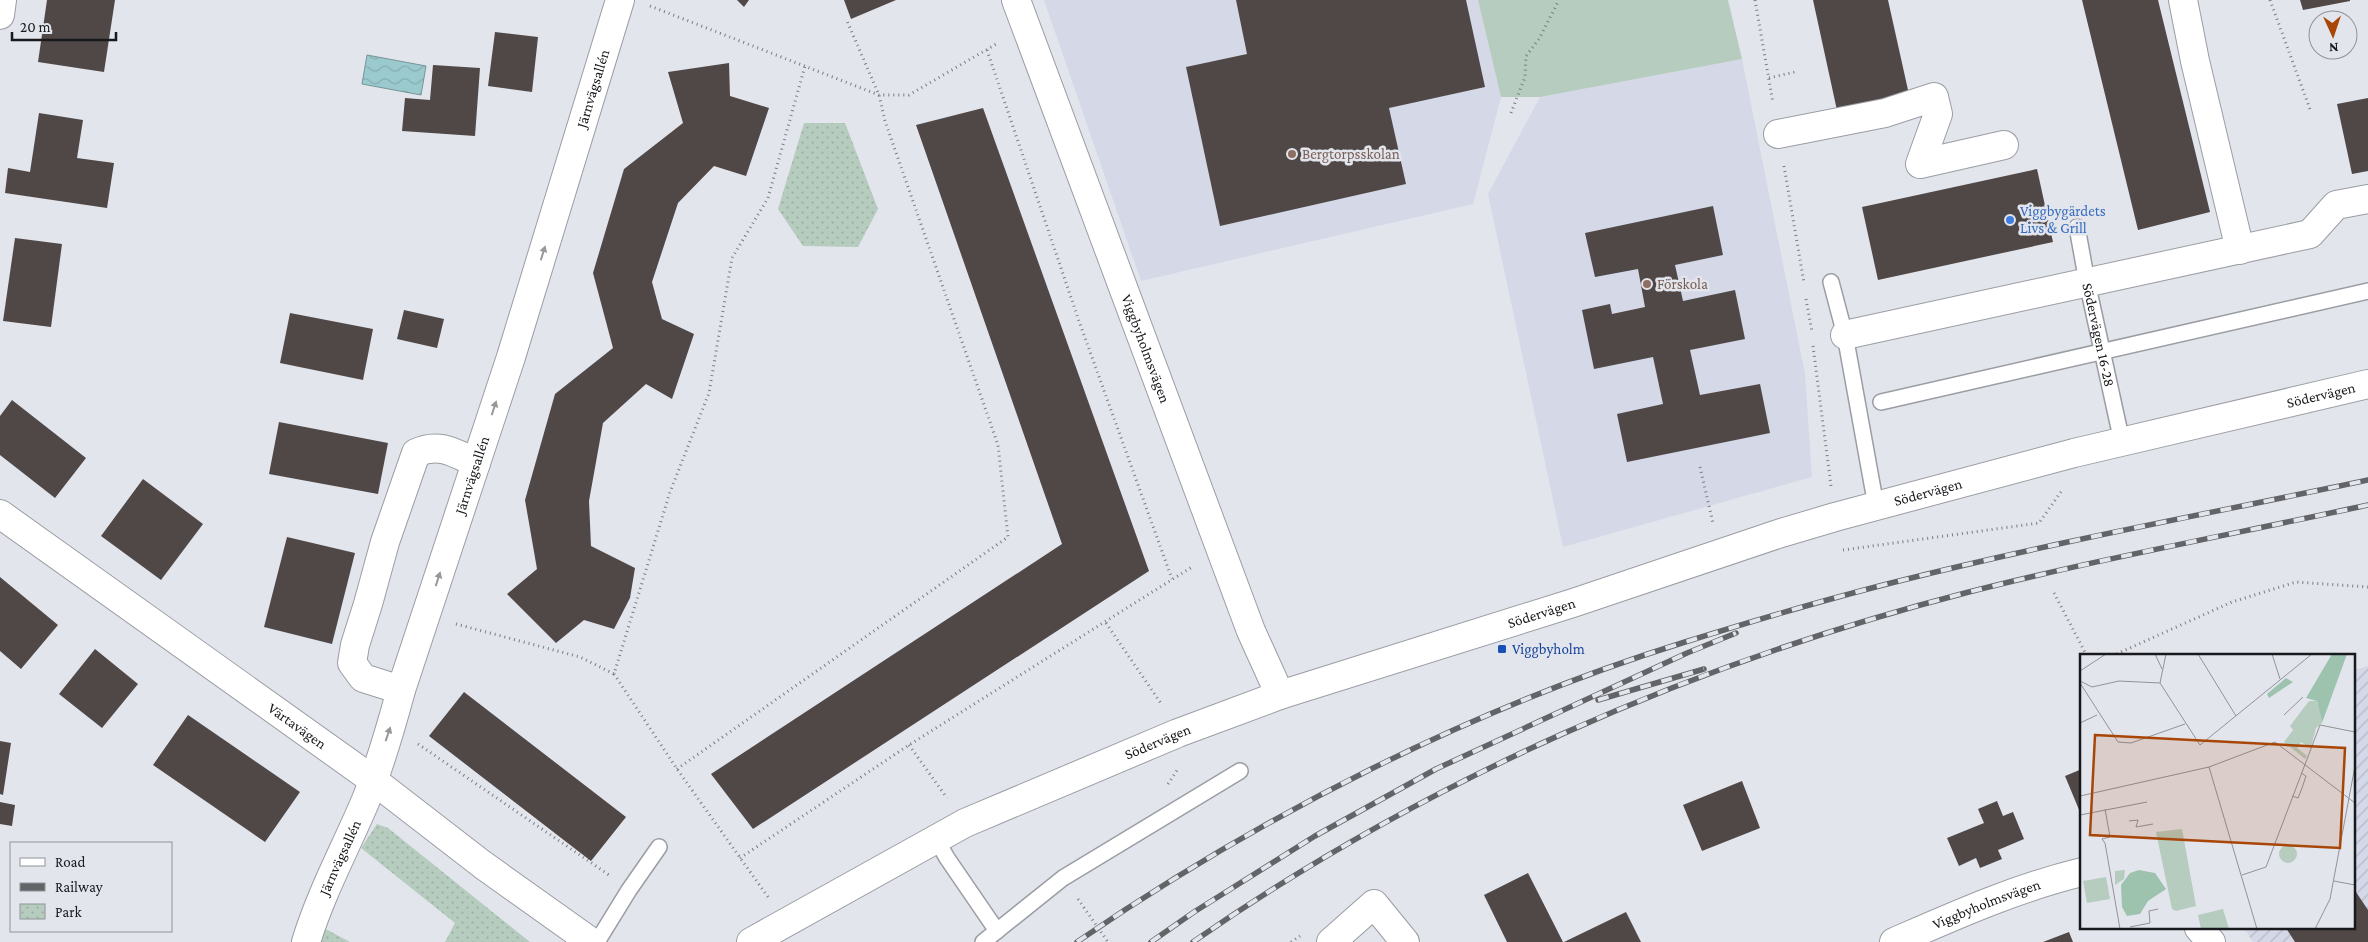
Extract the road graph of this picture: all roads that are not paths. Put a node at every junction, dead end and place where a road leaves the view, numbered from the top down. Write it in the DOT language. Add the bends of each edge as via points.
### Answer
graph roads {
  1 [pos="2,0"];
  2 [pos="2183,0"];
  3 [pos="632,2"];
  4 [pos="1020,12"];
  5 [pos="0,15"];
  6 [pos="1778,134"];
  7 [pos="2004,145"];
  8 [pos="2368,199"];
  9 [pos="2077,227"];
  10 [pos="2240,250"];
  11 [pos="1831,282"];
  12 [pos="2087,282"];
  13 [pos="2368,291"];
  14 [pos="1845,335"];
  15 [pos="2101,350"];
  16 [pos="2368,384"];
  17 [pos="1881,402"];
  18 [pos="2122,442"];
  19 [pos="476,463"];
  20 [pos="1876,506"];
  21 [pos="0,514"];
  22 [pos="401,690"];
  23 [pos="1280,695"];
  24 [pos="1240,771"];
  25 [pos="373,780"];
  26 [pos="936,839"];
  27 [pos="659,847"];
  28 [pos="2080,873"];
  29 [pos="997,930"];
  30 [pos="2201,930"];
  31 [pos="306,942"];
  32 [pos="591,942"];
  33 [pos="597,942"];
  34 [pos="751,942"];
  35 [pos="983,942"];
  36 [pos="1330,942"];
  37 [pos="1405,942"];
  38 [pos="1894,942"];
  39 [pos="2210,942"];
  1 -- 5 [label="street"];
  2 -- 10 [label="street"];
  19 -- 3 [label="street, Järnvägsallén, one-way"];
  4 -- 23 [label="street, Viggbyholmsvägen" via="1250,631"];
  6 -- 7 [label="street" via="1885,113 1934,97 1938,114 1920,164"];
  8 -- 10 [label="street" via="2336,205 2310,234"];
  9 -- 12 [label="lane, Södervägen 16-28"];
  10 -- 12 [label="street"];
  11 -- 14 [label="lane"];
  12 -- 14 [label="street"];
  12 -- 15 [label="lane, Södervägen 16-28"];
  13 -- 15 [label="lane"];
  14 -- 20 [label="lane"];
  15 -- 17 [label="lane"];
  15 -- 18 [label="lane, Södervägen 16-28"];
  16 -- 18 [label="street, Södervägen"];
  18 -- 20 [label="street, Södervägen"];
  22 -- 19 [label="street, Järnvägsallén, one-way"];
  19 -- 22 [label="street" via="449,450 429,447 416,453 385,542 352,663 363,678"];
  20 -- 23 [label="street, Södervägen" via="1781,533 1574,603"];
  21 -- 25 [label="street, Värtavägen"];
  25 -- 22 [label="street, Järnvägsallén, one-way"];
  23 -- 26 [label="street, Södervägen" via="1113,759 965,823"];
  24 -- 29 [label="lane" via="1063,878"];
  25 -- 31 [label="street, Järnvägsallén" via="317,906"];
  25 -- 32 [label="street, Värtavägen" via="483,865"];
  26 -- 29 [label="lane"];
  26 -- 34 [label="street, Södervägen"];
  27 -- 33 [label="lane"];
  28 -- 38 [label="street, Viggbyholmsvägen" via="2028,886"];
  29 -- 35 [label="lane"];
  30 -- 39 [label="street"];
  36 -- 37 [label="street" via="1374,904"];
}
